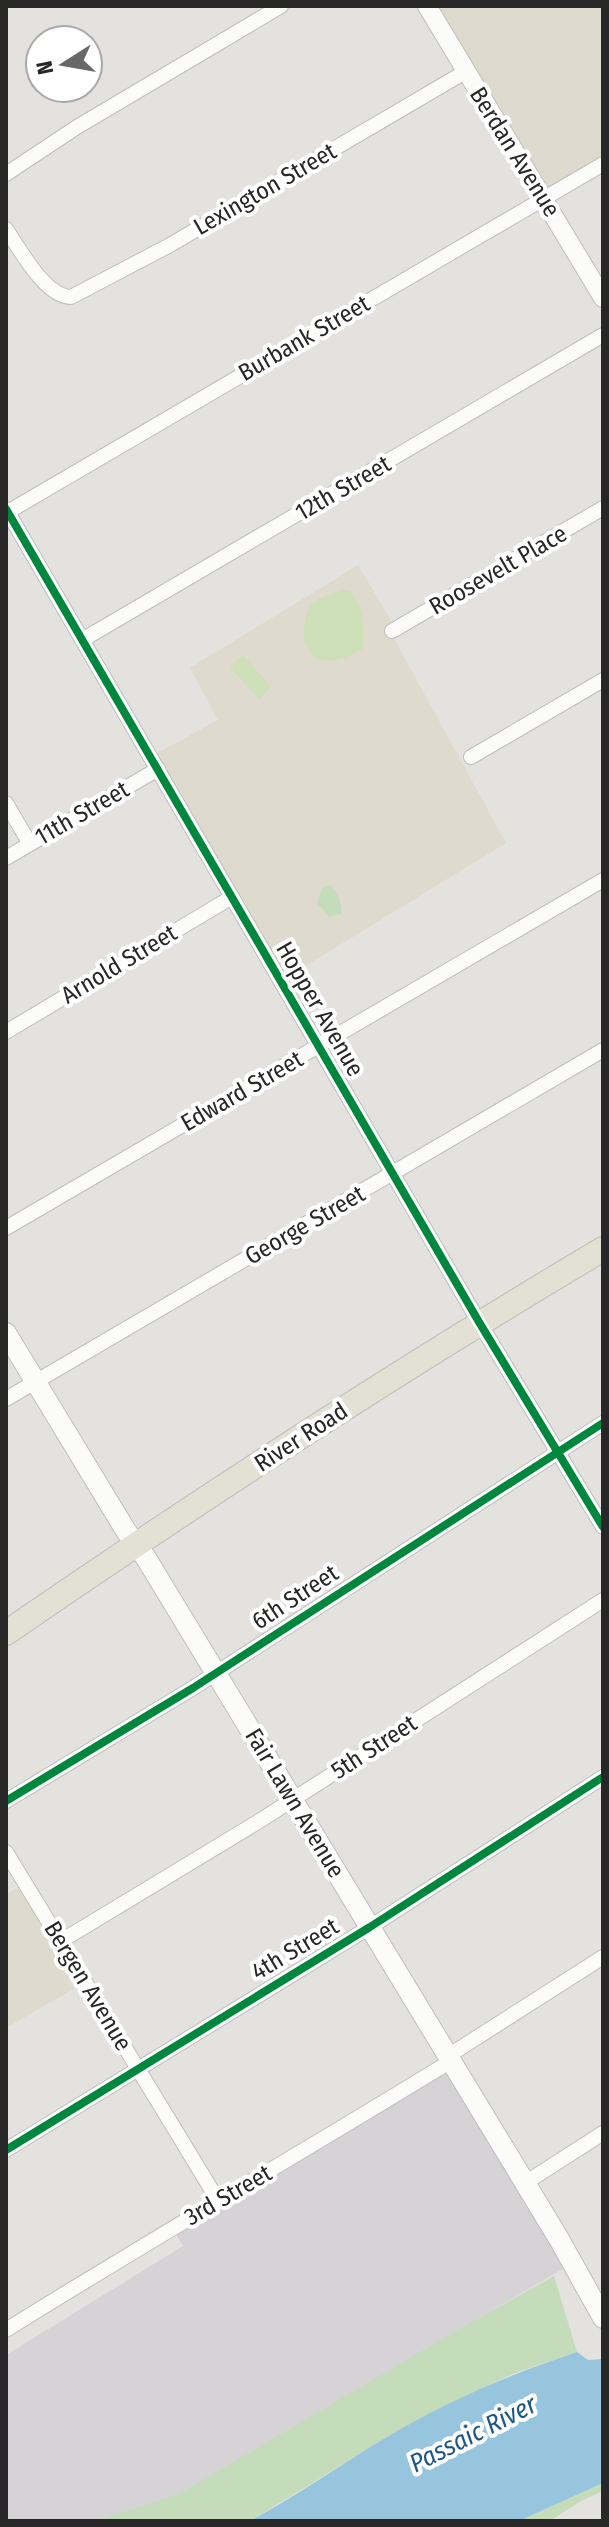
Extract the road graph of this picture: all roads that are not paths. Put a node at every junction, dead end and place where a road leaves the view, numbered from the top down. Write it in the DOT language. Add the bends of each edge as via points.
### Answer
graph roads {
  1 [pos="281,6"];
  2 [pos="427,6"];
  3 [pos="465,72"];
  4 [pos="603,164"];
  5 [pos="6,174"];
  6 [pos="544,197"];
  7 [pos="6,229"];
  8 [pos="603,298"];
  9 [pos="603,335"];
  10 [pos="603,508"];
  11 [pos="7,511"];
  12 [pos="392,631"];
  13 [pos="82,640"];
  14 [pos="603,680"];
  15 [pos="471,757"];
  16 [pos="158,769"];
  17 [pos="6,803"];
  18 [pos="30,844"];
  19 [pos="6,858"];
  20 [pos="603,880"];
  21 [pos="232,897"];
  22 [pos="6,1032"];
  23 [pos="319,1046"];
  24 [pos="603,1050"];
  25 [pos="393,1174"];
  26 [pos="6,1228"];
  27 [pos="603,1249"];
  28 [pos="479,1322"];
  29 [pos="6,1333"];
  30 [pos="35,1382"];
  31 [pos="6,1399"];
  32 [pos="603,1423"];
  33 [pos="558,1452"];
  34 [pos="603,1527"];
  35 [pos="135,1544"];
  36 [pos="603,1600"];
  37 [pos="6,1633"];
  38 [pos="215,1672"];
  39 [pos="603,1777"];
  40 [pos="292,1799"];
  41 [pos="6,1801"];
  42 [pos="6,1852"];
  43 [pos="370,1927"];
  44 [pos="61,1941"];
  45 [pos="603,1957"];
  46 [pos="450,2058"];
  47 [pos="138,2070"];
  48 [pos="603,2133"];
  49 [pos="6,2150"];
  50 [pos="525,2183"];
  51 [pos="219,2202"];
  52 [pos="602,2315"];
  53 [pos="6,2330"];
  1 -- 5 [label="street"];
  2 -- 3 [label="street, Berdan Avenue"];
  3 -- 6 [label="street, Berdan Avenue"];
  3 -- 7 [label="street, Lexington Street" via="77,294 62,297 49,289"];
  4 -- 6 [label="street, Burbank Street"];
  6 -- 8 [label="street, Berdan Avenue"];
  6 -- 11 [label="street, Burbank Street"];
  9 -- 13 [label="street, 12th Street"];
  10 -- 12 [label="street, Roosevelt Place"];
  11 -- 13 [label="street, Hopper Avenue"];
  13 -- 16 [label="street, Hopper Avenue"];
  14 -- 15 [label="street"];
  16 -- 18 [label="street, 11th Street"];
  16 -- 21 [label="street, Hopper Avenue"];
  17 -- 18 [label="street"];
  18 -- 19 [label="street, 11th Street"];
  20 -- 23 [label="street, Edward Street"];
  21 -- 22 [label="street, Arnold Street"];
  21 -- 23 [label="street, Hopper Avenue"];
  23 -- 25 [label="street, Hopper Avenue"];
  23 -- 26 [label="street, Edward Street"];
  24 -- 25 [label="street, George Street"];
  25 -- 28 [label="street, Hopper Avenue"];
  25 -- 30 [label="street, George Street"];
  27 -- 28 [label="main road, River Road"];
  28 -- 33 [label="street, Hopper Avenue"];
  28 -- 35 [label="main road, River Road"];
  29 -- 30 [label="main road, Fair Lawn Avenue"];
  30 -- 31 [label="street, George Street"];
  30 -- 35 [label="main road, Fair Lawn Avenue"];
  32 -- 33 [label="street, 6th Street"];
  33 -- 34 [label="street, Hopper Avenue"];
  33 -- 38 [label="street, 6th Street"];
  35 -- 37 [label="main road, River Road"];
  35 -- 38 [label="main road, Fair Lawn Avenue"];
  36 -- 40 [label="street, 5th Street"];
  38 -- 40 [label="main road, Fair Lawn Avenue"];
  38 -- 41 [label="street, 6th Street"];
  39 -- 43 [label="street, 4th Street"];
  40 -- 43 [label="main road, Fair Lawn Avenue"];
  40 -- 44 [label="street, 5th Street"];
  42 -- 44 [label="street, Bergen Avenue"];
  43 -- 46 [label="main road, Fair Lawn Avenue"];
  43 -- 47 [label="street, 4th Street"];
  44 -- 47 [label="street, Bergen Avenue"];
  45 -- 46 [label="street, 3rd Street"];
  46 -- 50 [label="main road, Fair Lawn Avenue"];
  46 -- 51 [label="street, 3rd Street"];
  47 -- 49 [label="street, 4th Street"];
  47 -- 51 [label="street, Bergen Avenue"];
  48 -- 50 [label="street"];
  50 -- 52 [label="main road, Fair Lawn Avenue"];
  51 -- 53 [label="street, 3rd Street"];
}
